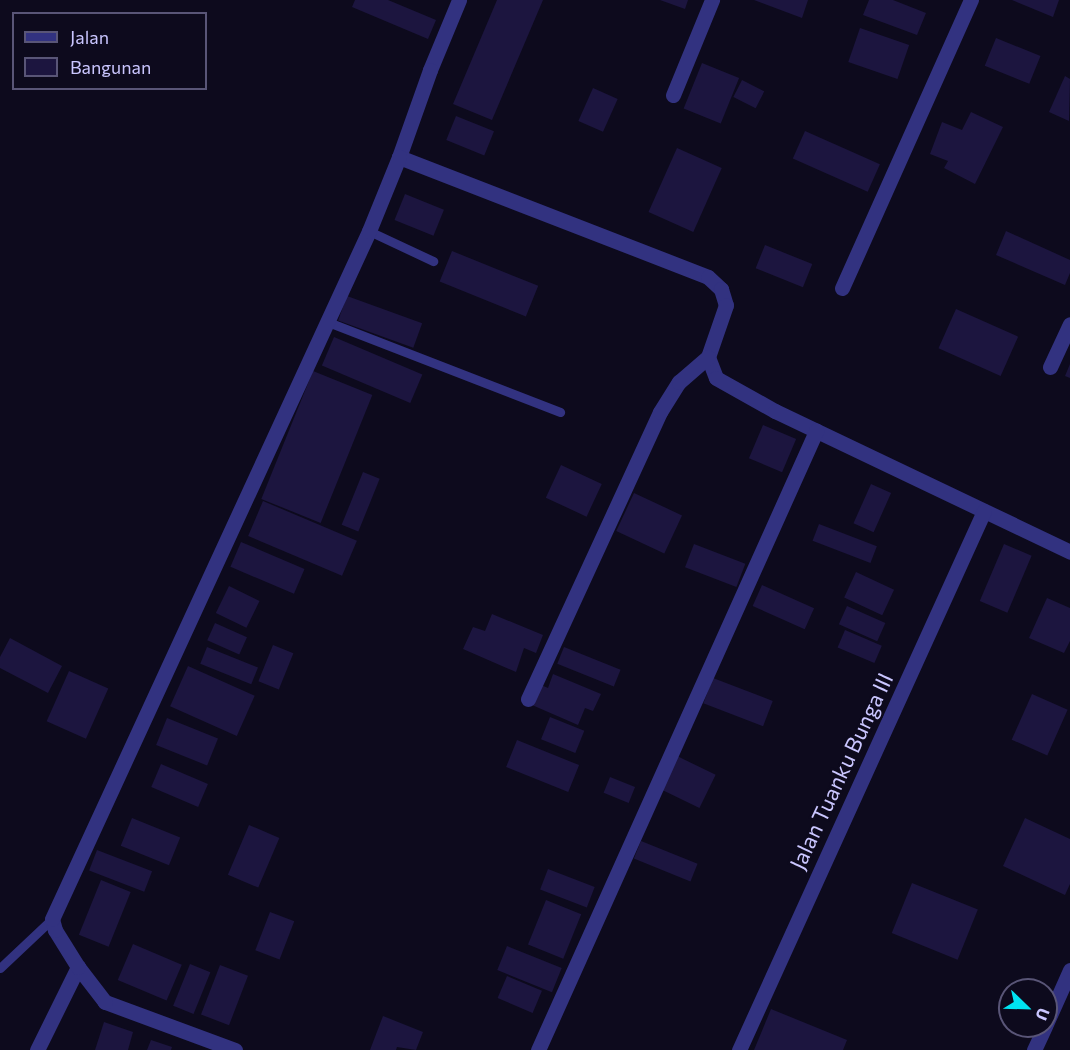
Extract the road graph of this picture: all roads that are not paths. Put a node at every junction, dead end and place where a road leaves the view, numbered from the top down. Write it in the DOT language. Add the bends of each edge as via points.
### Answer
graph roads {
  1 [pos="459,0"];
  2 [pos="712,0"];
  3 [pos="971,0"];
  4 [pos="673,95"];
  5 [pos="399,157"];
  6 [pos="369,231"];
  7 [pos="433,261"];
  8 [pos="842,288"];
  9 [pos="328,322"];
  10 [pos="1070,324"];
  11 [pos="708,357"];
  12 [pos="1050,367"];
  13 [pos="561,412"];
  14 [pos="816,431"];
  15 [pos="984,511"];
  16 [pos="1070,552"];
  17 [pos="528,699"];
  18 [pos="52,920"];
  19 [pos="78,967"];
  20 [pos="0,968"];
  21 [pos="1070,970"];
  22 [pos="1058,998"];
  23 [pos="37,1050"];
  24 [pos="235,1050"];
  25 [pos="538,1050"];
  26 [pos="739,1050"];
  1 -- 5 [label="street"];
  2 -- 4 [label="street"];
  3 -- 8 [label="street"];
  5 -- 6 [label="street"];
  5 -- 11 [label="street" via="708,277 721,289 726,305"];
  6 -- 7 [label="lane"];
  6 -- 9 [label="street"];
  9 -- 13 [label="lane"];
  9 -- 18 [label="street"];
  10 -- 12 [label="street"];
  11 -- 14 [label="street" via="718,380"];
  11 -- 17 [label="street" via="679,382 660,412"];
  14 -- 15 [label="street"];
  14 -- 25 [label="street"];
  15 -- 16 [label="street"];
  15 -- 26 [label="street, Jalan Tuanku Bunga III"];
  18 -- 19 [label="street"];
  18 -- 20 [label="lane"];
  19 -- 23 [label="street"];
  19 -- 24 [label="street" via="110,1005"];
  21 -- 22 [label="street"];
}
